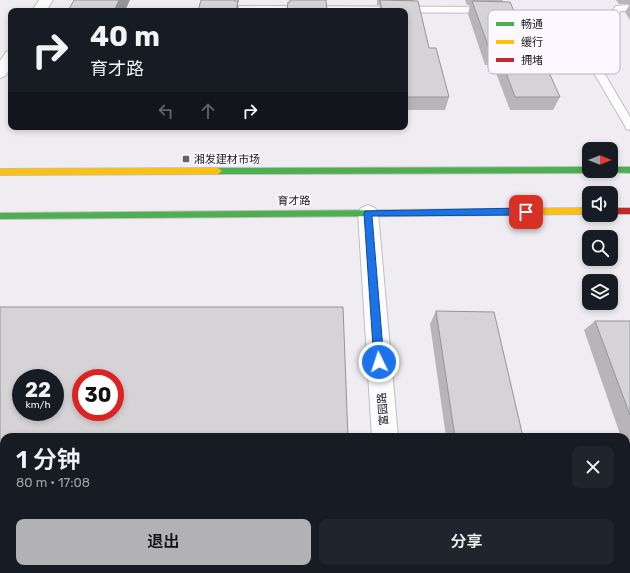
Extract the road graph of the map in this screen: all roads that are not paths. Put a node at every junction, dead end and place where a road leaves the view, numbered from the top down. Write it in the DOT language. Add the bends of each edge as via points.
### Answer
graph roads {
  1 [pos="630,8"];
  2 [pos="408,10"];
  3 [pos="505,10"];
  4 [pos="617,10"];
  5 [pos="8,60"];
  6 [pos="0,73"];
  7 [pos="599,74"];
  8 [pos="630,126"];
  9 [pos="582,170"];
  10 [pos="618,170"];
  11 [pos="630,170"];
  12 [pos="0,172"];
  13 [pos="582,211"];
  14 [pos="618,211"];
  15 [pos="630,211"];
  16 [pos="368,213"];
  17 [pos="0,216"];
  18 [pos="385,433"];
  1 -- 4 [label="lane"];
  2 -- 3 [label="lane"];
  5 -- 6 [label="street"];
  7 -- 8 [label="lane"];
  9 -- 12 [label="main road"];
  10 -- 11 [label="main road"];
  13 -- 16 [label="main road, 育才路"];
  14 -- 15 [label="main road"];
  16 -- 17 [label="main road, 育才路"];
  16 -- 18 [label="street, 富园路"];
}
